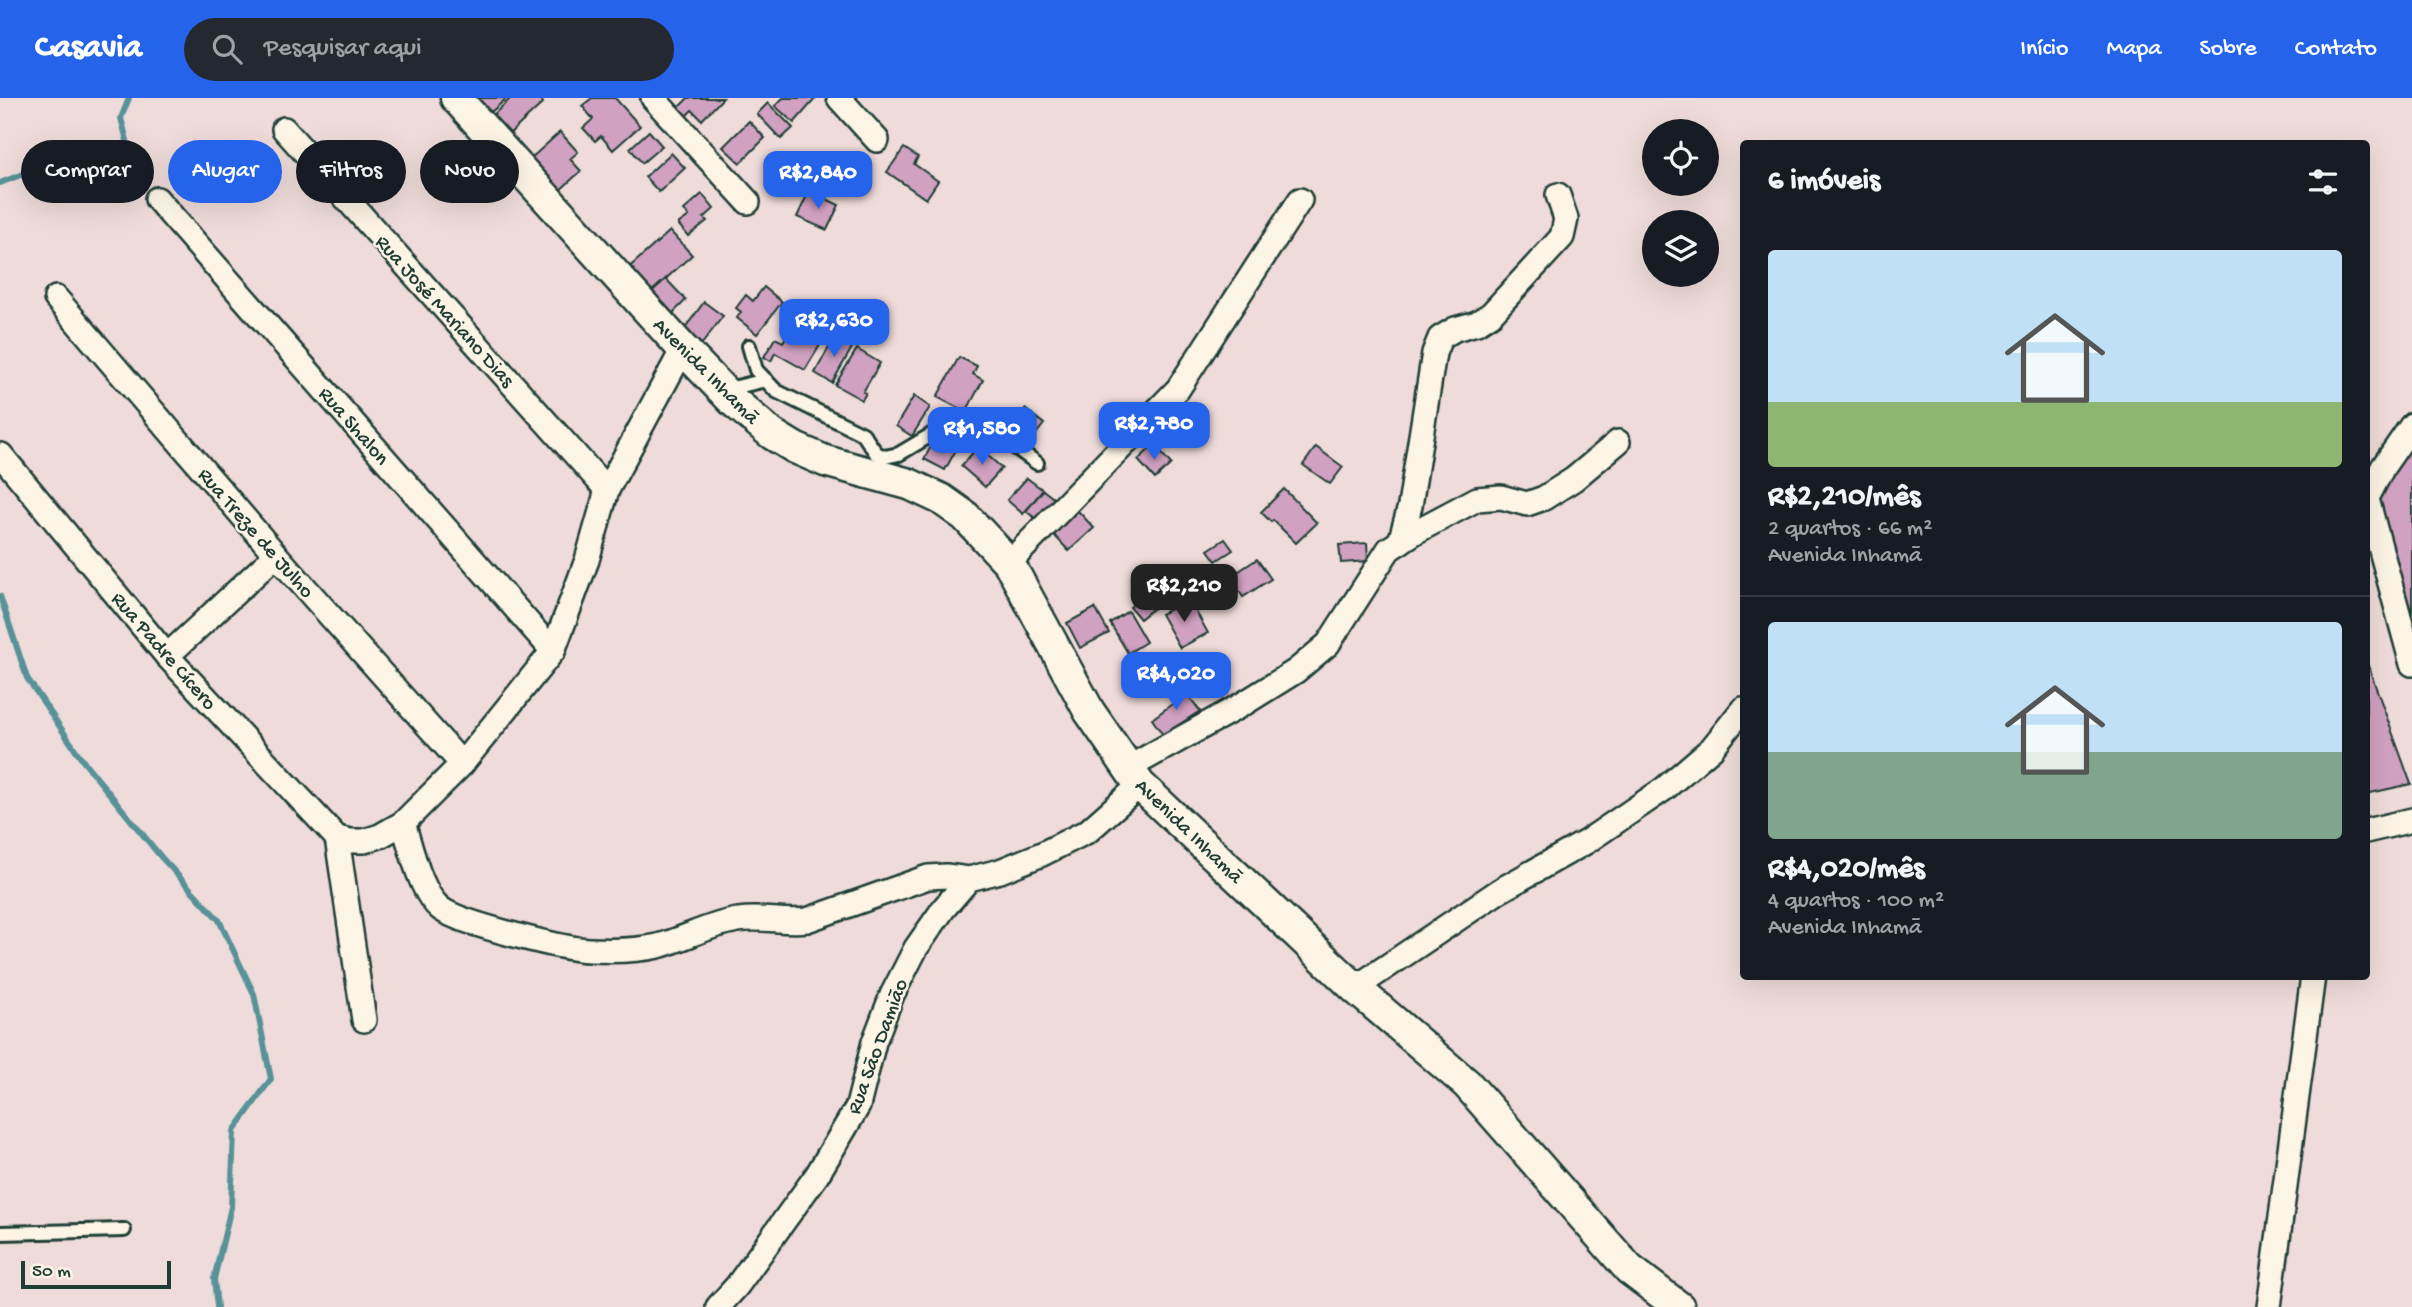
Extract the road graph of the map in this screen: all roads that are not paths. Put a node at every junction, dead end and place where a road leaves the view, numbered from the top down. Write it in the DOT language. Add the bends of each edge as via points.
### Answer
graph roads {
  1 [pos="456,98"];
  2 [pos="653,98"];
  3 [pos="839,98"];
  4 [pos="285,129"];
  5 [pos="877,140"];
  6 [pos="1558,195"];
  7 [pos="157,199"];
  8 [pos="1300,200"];
  9 [pos="748,202"];
  10 [pos="56,298"];
  11 [pos="749,346"];
  12 [pos="683,349"];
  13 [pos="766,380"];
  14 [pos="723,390"];
  15 [pos="2412,425"];
  16 [pos="1618,442"];
  17 [pos="1,456"];
  18 [pos="872,462"];
  19 [pos="1037,463"];
  20 [pos="607,490"];
  21 [pos="2370,492"];
  22 [pos="2370,514"];
  23 [pos="1400,542"];
  24 [pos="276,555"];
  25 [pos="1009,563"];
  26 [pos="553,651"];
  27 [pos="167,656"];
  28 [pos="2412,664"];
  29 [pos="1740,713"];
  30 [pos="462,764"];
  31 [pos="1134,777"];
  32 [pos="2412,820"];
  33 [pos="403,822"];
  34 [pos="2370,830"];
  35 [pos="337,838"];
  36 [pos="969,879"];
  37 [pos="2312,980"];
  38 [pos="1354,988"];
  39 [pos="364,1020"];
  40 [pos="124,1230"];
  41 [pos="0,1233"];
  42 [pos="718,1307"];
  43 [pos="1679,1307"];
  44 [pos="2269,1307"];
  1 -- 12 [label="street, Avenida Inhamã"];
  2 -- 9 [label="street"];
  3 -- 5 [label="street"];
  4 -- 20 [label="street, Rua José Mariano Dias"];
  6 -- 23 [label="street" via="1566,219 1562,237 1547,256 1491,314 1440,338"];
  7 -- 26 [label="street, Rua Shalon"];
  8 -- 25 [label="street" via="1178,389"];
  10 -- 24 [label="street, Rua Treze de Julho"];
  11 -- 13 [label="lane" via="756,370"];
  12 -- 14 [label="street, Avenida Inhamã"];
  12 -- 20 [label="street"];
  13 -- 14 [label="lane"];
  13 -- 18 [label="lane" via="776,391 863,433"];
  14 -- 18 [label="street, Avenida Inhamã" via="772,434 795,448 825,461"];
  15 -- 21 [label="street"];
  16 -- 23 [label="street" via="1544,498 1527,505 1501,497 1477,499"];
  17 -- 27 [label="street, Rua Padre Cícero"];
  18 -- 19 [label="lane" via="899,454 941,429 954,429 996,434"];
  18 -- 25 [label="street, Avenida Inhamã" via="965,516"];
  20 -- 26 [label="street"];
  22 -- 28 [label="street"];
  23 -- 31 [label="street" via="1389,549 1328,644 1296,671"];
  24 -- 27 [label="street"];
  24 -- 30 [label="street, Rua Treze de Julho"];
  25 -- 31 [label="street, Avenida Inhamã" via="1089,711"];
  26 -- 30 [label="street"];
  27 -- 35 [label="street, Rua Padre Cícero"];
  29 -- 38 [label="street" via="1712,748 1664,789"];
  30 -- 33 [label="street"];
  31 -- 36 [label="street" via="1088,831 1000,871"];
  31 -- 38 [label="street, Avenida Inhamã"];
  32 -- 34 [label="street"];
  33 -- 35 [label="street" via="364,841"];
  33 -- 36 [label="street" via="418,871 440,908 508,933 587,950 657,946 741,919 807,920 928,877"];
  35 -- 39 [label="street"];
  36 -- 42 [label="street, Rua São Damião" via="916,948 897,985 874,1042 858,1106 817,1175"];
  37 -- 44 [label="street"];
  38 -- 43 [label="street, Avenida Inhamã" via="1467,1084 1629,1269"];
  40 -- 41 [label="lane"];
}
